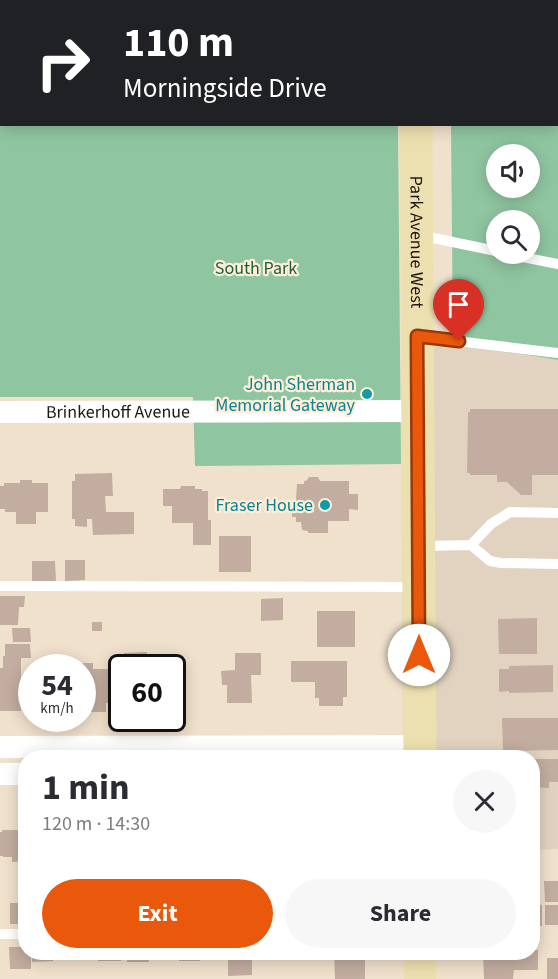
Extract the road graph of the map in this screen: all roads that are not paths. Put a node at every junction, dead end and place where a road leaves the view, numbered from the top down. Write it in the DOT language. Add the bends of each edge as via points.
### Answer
graph roads {
  1 [pos="416,126"];
  2 [pos="416,235"];
  3 [pos="486,249"];
  4 [pos="540,260"];
  5 [pos="558,264"];
  6 [pos="417,336"];
  7 [pos="558,353"];
  8 [pos="418,411"];
  9 [pos="0,412"];
  10 [pos="558,513"];
  11 [pos="471,545"];
  12 [pos="419,546"];
  13 [pos="558,564"];
  14 [pos="0,586"];
  15 [pos="419,587"];
  16 [pos="0,747"];
  17 [pos="252,750"];
  18 [pos="420,750"];
  19 [pos="0,774"];
  20 [pos="18,774"];
  21 [pos="0,934"];
  22 [pos="18,934"];
  23 [pos="420,960"];
  24 [pos="420,979"];
  1 -- 2 [label="main road, Park Avenue West"];
  2 -- 3 [label="lane"];
  2 -- 6 [label="main road, Park Avenue West"];
  4 -- 5 [label="lane"];
  6 -- 7 [label="lane"];
  6 -- 8 [label="main road, Park Avenue West"];
  8 -- 9 [label="street, Brinkerhoff Avenue"];
  8 -- 12 [label="main road, Park Avenue West"];
  10 -- 11 [label="lane" via="510,512 491,524"];
  11 -- 12 [label="lane"];
  11 -- 13 [label="lane" via="490,561"];
  12 -- 15 [label="main road, Park Avenue West"];
  14 -- 15 [label="lane"];
  15 -- 18 [label="main road, Park Avenue West"];
  16 -- 17 [label="street"];
  19 -- 20 [label="street"];
  21 -- 22 [label="lane"];
  23 -- 24 [label="main road"];
}
